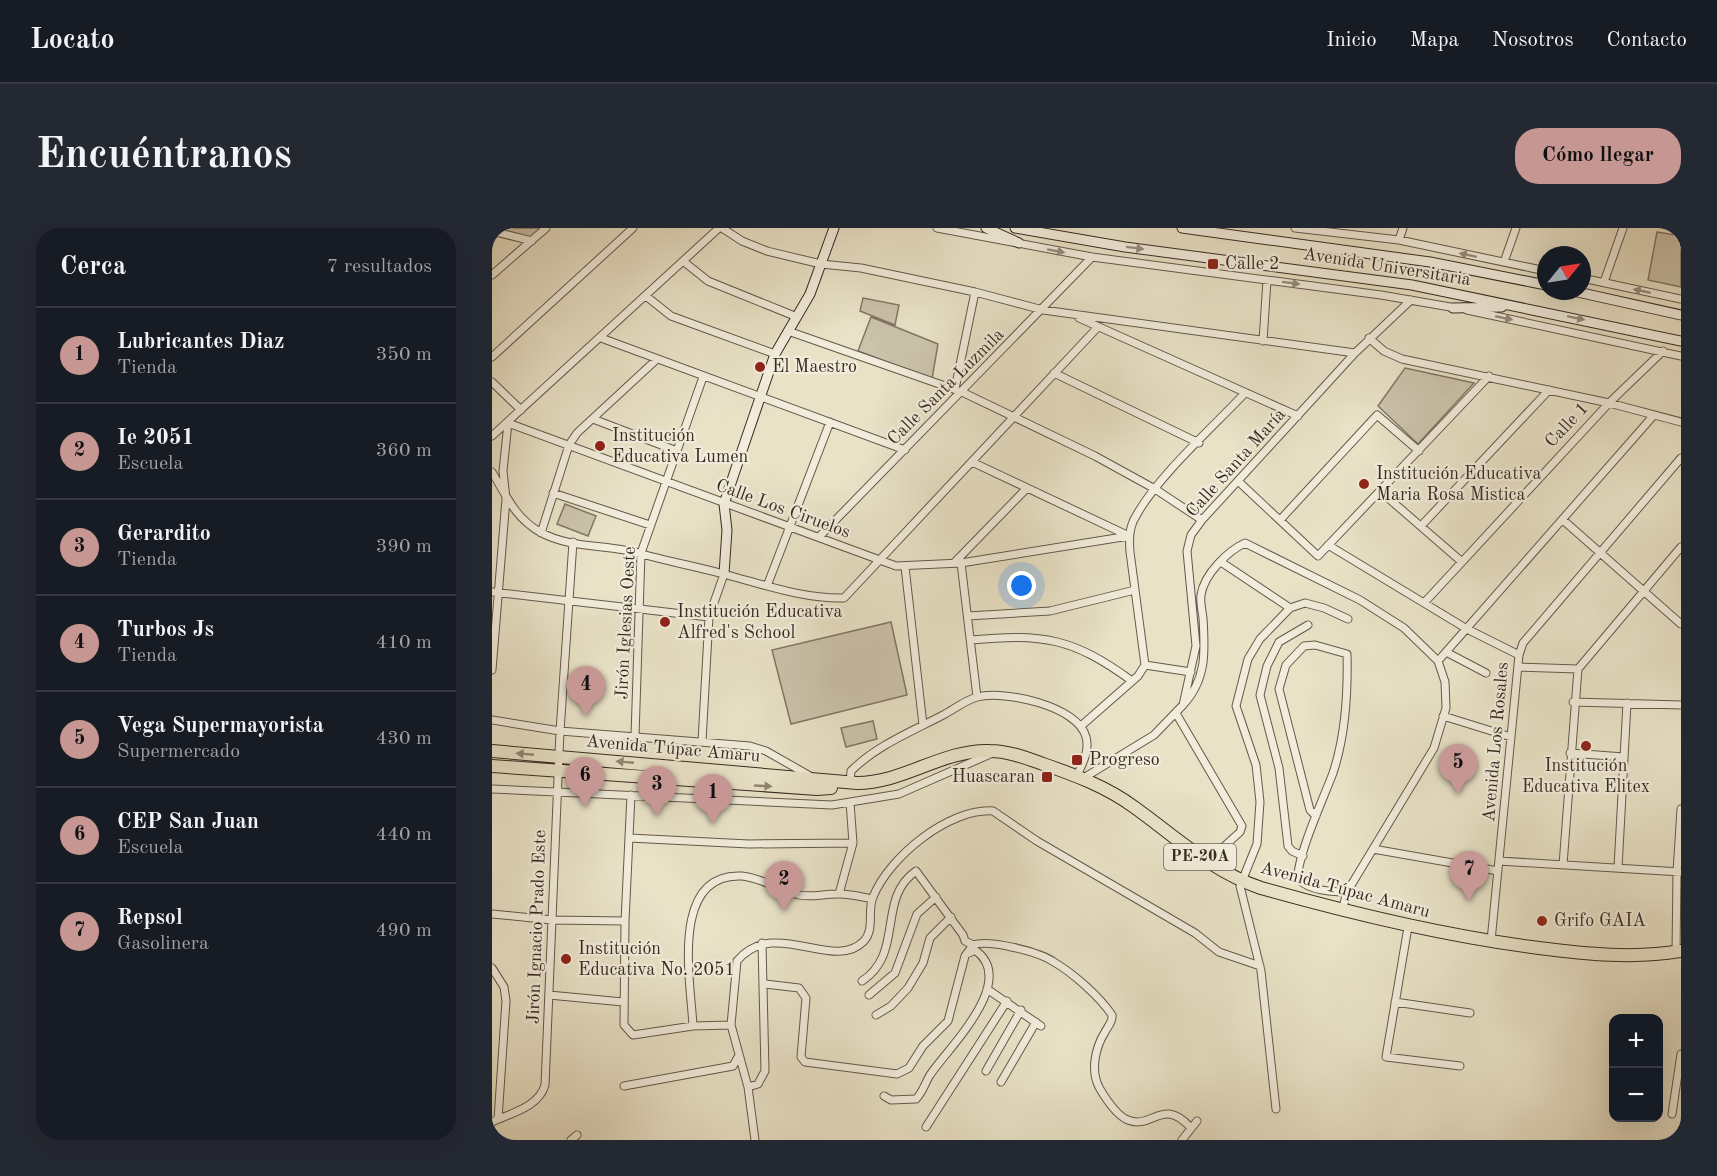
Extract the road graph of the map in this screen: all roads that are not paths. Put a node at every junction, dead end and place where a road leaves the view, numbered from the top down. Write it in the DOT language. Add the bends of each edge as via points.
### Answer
graph roads {
  1 [pos="546,228"];
  2 [pos="633,228"];
  3 [pos="720,228"];
  4 [pos="834,228"];
  5 [pos="937,228"];
  6 [pos="986,228"];
  7 [pos="1015,228"];
  8 [pos="1182,228"];
  9 [pos="1295,228"];
  10 [pos="1403,228"];
  11 [pos="1516,228"];
  12 [pos="1623,228"];
  13 [pos="1676,228"];
  14 [pos="1200,229"];
  15 [pos="1681,229"];
  16 [pos="492,231"];
  17 [pos="1350,231"];
  18 [pos="1399,240"];
  19 [pos="532,241"];
  20 [pos="1018,243"];
  21 [pos="1092,257"];
  22 [pos="683,261"];
  23 [pos="1504,262"];
  24 [pos="821,264"];
  25 [pos="1537,269"];
  26 [pos="492,275"];
  27 [pos="1267,280"];
  28 [pos="1591,280"];
  29 [pos="1604,282"];
  30 [pos="1537,283"];
  31 [pos="975,292"];
  32 [pos="1591,295"];
  33 [pos="646,296"];
  34 [pos="1681,299"];
  35 [pos="1411,300"];
  36 [pos="1522,307"];
  37 [pos="1453,308"];
  38 [pos="1043,310"];
  39 [pos="1681,314"];
  40 [pos="1074,315"];
  41 [pos="797,317"];
  42 [pos="1097,328"];
  43 [pos="788,331"];
  44 [pos="601,338"];
  45 [pos="1369,338"];
  46 [pos="1263,341"];
  47 [pos="1681,341"];
  48 [pos="1663,351"];
  49 [pos="1355,353"];
  50 [pos="776,354"];
  51 [pos="1681,356"];
  52 [pos="492,357"];
  53 [pos="656,360"];
  54 [pos="1054,373"];
  55 [pos="1489,376"];
  56 [pos="703,377"];
  57 [pos="492,382"];
  58 [pos="1549,390"];
  59 [pos="959,391"];
  60 [pos="1245,393"];
  61 [pos="760,398"];
  62 [pos="1609,403"];
  63 [pos="521,410"];
  64 [pos="1654,415"];
  65 [pos="1298,416"];
  66 [pos="1014,417"];
  67 [pos="593,419"];
  68 [pos="830,422"];
  69 [pos="1681,422"];
  70 [pos="508,423"];
  71 [pos="492,436"];
  72 [pos="1198,443"];
  73 [pos="569,445"];
  74 [pos="905,450"];
  75 [pos="1419,450"];
  76 [pos="677,451"];
  77 [pos="1681,458"];
  78 [pos="972,462"];
  79 [pos="492,472"];
  80 [pos="1238,481"];
  81 [pos="666,483"];
  82 [pos="1026,488"];
  83 [pos="1155,489"];
  84 [pos="1380,491"];
  85 [pos="553,493"];
  86 [pos="506,499"];
  87 [pos="724,504"];
  88 [pos="1202,520"];
  89 [pos="1280,520"];
  90 [pos="1563,520"];
  91 [pos="650,525"];
  92 [pos="1421,526"];
  93 [pos="790,529"];
  94 [pos="541,533"];
  95 [pos="1129,536"];
  96 [pos="819,537"];
  97 [pos="573,542"];
  98 [pos="1328,545"];
  99 [pos="1681,547"];
  100 [pos="641,553"];
  101 [pos="1599,553"];
  102 [pos="880,560"];
  103 [pos="1221,562"];
  104 [pos="1462,562"];
  105 [pos="957,563"];
  106 [pos="905,567"];
  107 [pos="724,574"];
  108 [pos="767,586"];
  109 [pos="1135,590"];
  110 [pos="1642,590"];
  111 [pos="495,593"];
  112 [pos="568,602"];
  113 [pos="1424,603"];
  114 [pos="640,608"];
  115 [pos="1290,608"];
  116 [pos="968,616"];
  117 [pos="709,617"];
  118 [pos="1348,620"];
  119 [pos="1681,624"];
  120 [pos="1308,625"];
  121 [pos="1467,629"];
  122 [pos="971,640"];
  123 [pos="1446,652"];
  124 [pos="1519,655"];
  125 [pos="1438,661"];
  126 [pos="1145,665"];
  127 [pos="1518,667"];
  128 [pos="1578,669"];
  129 [pos="492,670"];
  130 [pos="1191,672"];
  131 [pos="1486,673"];
  132 [pos="1132,681"];
  133 [pos="977,698"];
  134 [pos="1574,702"];
  135 [pos="1626,703"];
  136 [pos="1183,705"];
  137 [pos="1681,705"];
  138 [pos="1176,715"];
  139 [pos="1443,716"];
  140 [pos="492,720"];
  141 [pos="923,725"];
  142 [pos="1082,726"];
  143 [pos="560,731"];
  144 [pos="635,736"];
  145 [pos="1511,737"];
  146 [pos="702,741"];
  147 [pos="492,751"];
  148 [pos="997,751"];
  149 [pos="1570,753"];
  150 [pos="559,756"];
  151 [pos="1624,757"];
  152 [pos="492,766"];
  153 [pos="558,771"];
  154 [pos="1080,777"];
  155 [pos="820,781"];
  156 [pos="850,783"];
  157 [pos="492,789"];
  158 [pos="558,791"];
  159 [pos="631,795"];
  160 [pos="850,802"];
  161 [pos="1681,809"];
  162 [pos="1681,815"];
  163 [pos="1317,816"];
  164 [pos="629,838"];
  165 [pos="853,843"];
  166 [pos="1373,849"];
  167 [pos="1303,856"];
  168 [pos="1499,861"];
  169 [pos="1206,862"];
  170 [pos="1563,865"];
  171 [pos="1618,868"];
  172 [pos="1498,872"];
  173 [pos="1679,872"];
  174 [pos="1242,881"];
  175 [pos="1347,892"];
  176 [pos="839,894"];
  177 [pos="936,897"];
  178 [pos="872,899"];
  179 [pos="1342,911"];
  180 [pos="492,914"];
  181 [pos="951,917"];
  182 [pos="552,920"];
  183 [pos="625,921"];
  184 [pos="1408,927"];
  185 [pos="1491,942"];
  186 [pos="762,944"];
  187 [pos="973,945"];
  188 [pos="1679,953"];
  189 [pos="965,956"];
  190 [pos="1260,966"];
  191 [pos="492,968"];
  192 [pos="862,981"];
  193 [pos="765,984"];
  194 [pos="987,989"];
  195 [pos="549,995"];
  196 [pos="869,995"];
  197 [pos="1007,1001"];
  198 [pos="623,1002"];
  199 [pos="1395,1002"];
  200 [pos="1021,1010"];
  201 [pos="1470,1012"];
  202 [pos="876,1015"];
  203 [pos="731,1025"];
  204 [pos="693,1026"];
  205 [pos="1681,1054"];
  206 [pos="738,1057"];
  207 [pos="1460,1066"];
  208 [pos="987,1071"];
  209 [pos="1001,1082"];
  210 [pos="624,1086"];
  211 [pos="748,1088"];
  212 [pos="884,1096"];
  213 [pos="1276,1109"];
  214 [pos="1672,1114"];
  215 [pos="495,1120"];
  216 [pos="1197,1121"];
  217 [pos="926,1127"];
  218 [pos="1191,1128"];
  219 [pos="755,1140"];
  220 [pos="1182,1140"];
  1 -- 19 [label="street"];
  2 -- 52 [label="street"];
  3 -- 22 [label="street"];
  3 -- 24 [label="street" via="767,250"];
  4 -- 24 [label="street"];
  5 -- 20 [label="street"];
  6 -- 20 [label="street"];
  7 -- 36 [label="street, Avenida Universitaria, one-way" via="1125,247 1412,285"];
  8 -- 14 [label="street, Avenida Universitaria"];
  9 -- 17 [label="street"];
  10 -- 18 [label="street"];
  11 -- 23 [label="street"];
  12 -- 29 [label="street"];
  13 -- 15 [label="street"];
  14 -- 30 [label="street, Avenida Universitaria" via="1430,261"];
  16 -- 19 [label="street"];
  17 -- 18 [label="street"];
  23 -- 18 [label="street, one-way"];
  19 -- 26 [label="street"];
  20 -- 21 [label="street, one-way"];
  21 -- 27 [label="street"];
  21 -- 38 [label="street, Calle Santa Luzmila"];
  22 -- 33 [label="street"];
  22 -- 41 [label="street" via="708,281"];
  23 -- 25 [label="street"];
  24 -- 31 [label="street" via="861,268"];
  24 -- 41 [label="street"];
  27 -- 35 [label="street, one-way"];
  27 -- 46 [label="street"];
  28 -- 29 [label="street"];
  34 -- 29 [label="street, one-way"];
  31 -- 38 [label="street"];
  31 -- 59 [label="street"];
  32 -- 39 [label="street"];
  33 -- 44 [label="street"];
  33 -- 50 [label="street" via="671,316"];
  35 -- 37 [label="street"];
  35 -- 45 [label="street, Calle Santa María"];
  36 -- 37 [label="street"];
  36 -- 47 [label="street, Avenida Universitaria, one-way"];
  37 -- 48 [label="street, one-way"];
  38 -- 40 [label="street"];
  38 -- 59 [label="street, Calle Santa Luzmila"];
  40 -- 42 [label="street"];
  40 -- 46 [label="street"];
  41 -- 43 [label="street"];
  42 -- 54 [label="street"];
  42 -- 60 [label="street"];
  43 -- 50 [label="street"];
  43 -- 59 [label="street"];
  44 -- 53 [label="street"];
  44 -- 63 [label="street"];
  45 -- 49 [label="street, Calle Santa María"];
  45 -- 55 [label="street" via="1402,359"];
  46 -- 49 [label="street"];
  48 -- 51 [label="street"];
  48 -- 62 [label="street, Calle 1"];
  49 -- 65 [label="street, Calle Santa María"];
  50 -- 61 [label="street"];
  53 -- 56 [label="street"];
  53 -- 67 [label="street"];
  54 -- 66 [label="street"];
  54 -- 72 [label="street"];
  55 -- 58 [label="street"];
  55 -- 75 [label="street"];
  56 -- 61 [label="street"];
  56 -- 76 [label="street, Jirón Iglesias Oeste"];
  57 -- 63 [label="street"];
  58 -- 62 [label="street"];
  58 -- 92 [label="street"];
  59 -- 66 [label="street"];
  59 -- 74 [label="street, Calle Santa Luzmila"];
  60 -- 65 [label="street"];
  60 -- 72 [label="street"];
  61 -- 68 [label="street"];
  61 -- 87 [label="street"];
  62 -- 64 [label="street"];
  62 -- 104 [label="street, Calle 1"];
  63 -- 70 [label="street"];
  64 -- 69 [label="street"];
  64 -- 90 [label="street"];
  65 -- 80 [label="street, Calle Santa María"];
  66 -- 78 [label="street"];
  66 -- 83 [label="street"];
  67 -- 73 [label="street"];
  67 -- 76 [label="street"];
  68 -- 74 [label="street"];
  68 -- 93 [label="street"];
  70 -- 71 [label="street"];
  70 -- 73 [label="street, Calle Los Ciruelos"];
  70 -- 86 [label="street" via="503,471"];
  72 -- 83 [label="street"];
  73 -- 81 [label="street, Calle Los Ciruelos"];
  73 -- 85 [label="street"];
  74 -- 96 [label="street, Calle Santa Luzmila"];
  75 -- 84 [label="street"];
  75 -- 89 [label="street" via="1377,415"];
  76 -- 81 [label="street, Jirón Iglesias Oeste"];
  77 -- 101 [label="street, Avenida Los Rosales"];
  78 -- 82 [label="street"];
  78 -- 102 [label="street"];
  79 -- 86 [label="street"];
  80 -- 88 [label="street, Calle Santa María"];
  80 -- 89 [label="street"];
  81 -- 87 [label="street, Calle Los Ciruelos"];
  81 -- 91 [label="street, Jirón Iglesias Oeste"];
  82 -- 95 [label="street"];
  82 -- 105 [label="street"];
  83 -- 88 [label="street"];
  83 -- 95 [label="street" via="1136,515"];
  84 -- 92 [label="street"];
  84 -- 98 [label="street"];
  85 -- 91 [label="street"];
  85 -- 94 [label="street"];
  86 -- 94 [label="street" via="518,515"];
  86 -- 111 [label="street"];
  87 -- 93 [label="street, Calle Los Ciruelos"];
  87 -- 107 [label="street"];
  88 -- 130 [label="street, Calle Santa María" via="1191,535 1187,551 1196,638"];
  89 -- 98 [label="street" via="1318,556"];
  90 -- 101 [label="street"];
  90 -- 121 [label="street"];
  91 -- 100 [label="street, Jirón Iglesias Oeste"];
  92 -- 104 [label="street"];
  93 -- 96 [label="street, Calle Los Ciruelos"];
  93 -- 108 [label="street"];
  94 -- 97 [label="street"];
  95 -- 105 [label="street"];
  95 -- 109 [label="street"];
  96 -- 102 [label="street, Calle Los Ciruelos"];
  97 -- 100 [label="street"];
  97 -- 112 [label="street, Jirón Ignacio Prado Este"];
  98 -- 113 [label="street"];
  99 -- 110 [label="street"];
  100 -- 107 [label="street"];
  100 -- 114 [label="street, Jirón Iglesias Oeste"];
  101 -- 110 [label="street"];
  101 -- 124 [label="street, Avenida Los Rosales" via="1523,643"];
  102 -- 106 [label="street, Calle Los Ciruelos"];
  102 -- 108 [label="street" via="844,598 817,597"];
  103 -- 115 [label="street"];
  103 -- 125 [label="street" via="1245,543 1256,547 1360,600 1404,628"];
  103 -- 136 [label="street" via="1209,575 1201,594 1206,653 1196,692"];
  104 -- 113 [label="street, Calle 1"];
  105 -- 106 [label="street"];
  105 -- 116 [label="street"];
  106 -- 141 [label="street"];
  107 -- 108 [label="street"];
  107 -- 117 [label="street"];
  109 -- 116 [label="street" via="1050,611"];
  109 -- 126 [label="street"];
  110 -- 119 [label="street"];
  110 -- 128 [label="street"];
  111 -- 112 [label="street"];
  111 -- 129 [label="street"];
  112 -- 114 [label="street"];
  112 -- 143 [label="street, Jirón Ignacio Prado Este"];
  113 -- 121 [label="street"];
  114 -- 117 [label="street"];
  114 -- 144 [label="street, Jirón Iglesias Oeste"];
  115 -- 118 [label="street" via="1305,603"];
  115 -- 174 [label="street" via="1254,649 1236,706 1256,765 1260,802 1257,844"];
  116 -- 122 [label="street"];
  117 -- 146 [label="street"];
  120 -- 167 [label="street" via="1279,642 1267,666 1260,695 1280,768 1288,846"];
  121 -- 123 [label="street"];
  121 -- 124 [label="street"];
  122 -- 132 [label="street" via="1026,636 1059,641 1092,654"];
  122 -- 133 [label="street"];
  123 -- 125 [label="street"];
  123 -- 131 [label="street"];
  124 -- 127 [label="street, Avenida Los Rosales"];
  125 -- 139 [label="street" via="1445,682"];
  126 -- 130 [label="street"];
  126 -- 132 [label="street"];
  127 -- 128 [label="street"];
  127 -- 145 [label="street, Avenida Los Rosales"];
  128 -- 134 [label="street"];
  130 -- 136 [label="street, Calle Santa María"];
  132 -- 142 [label="street"];
  133 -- 141 [label="street"];
  133 -- 142 [label="street" via="1011,697 1041,704 1067,714"];
  134 -- 135 [label="street"];
  134 -- 149 [label="street"];
  135 -- 137 [label="street"];
  135 -- 151 [label="street"];
  136 -- 138 [label="street, Calle Santa María"];
  138 -- 154 [label="street, Calle Santa María" via="1154,735"];
  138 -- 169 [label="street" via="1242,826"];
  139 -- 145 [label="street"];
  139 -- 166 [label="street" via="1434,747"];
  140 -- 143 [label="street"];
  141 -- 156 [label="street" via="860,762 851,771"];
  142 -- 154 [label="street" via="1088,744"];
  143 -- 144 [label="street"];
  143 -- 150 [label="street, Jirón Ignacio Prado Este"];
  144 -- 146 [label="street"];
  145 -- 168 [label="street, Avenida Los Rosales"];
  146 -- 155 [label="street" via="759,748"];
  150 -- 147 [label="highway, Avenida Túpac Amaru / PE-20A, one-way"];
  148 -- 154 [label="highway, Avenida Túpac Amaru / PE-20A"];
  148 -- 156 [label="highway, Avenida Túpac Amaru / PE-20A" via="965,753 896,777"];
  148 -- 160 [label="street" via="899,794"];
  149 -- 151 [label="street"];
  149 -- 170 [label="street"];
  150 -- 153 [label="street, Jirón Ignacio Prado Este"];
  155 -- 150 [label="highway, Avenida Túpac Amaru / PE-20A, one-way"];
  151 -- 171 [label="street"];
  152 -- 153 [label="highway, Avenida Túpac Amaru / PE-20A"];
  153 -- 156 [label="highway, Avenida Túpac Amaru / PE-20A, one-way" via="817,789"];
  153 -- 158 [label="street, Jirón Ignacio Prado Este"];
  154 -- 169 [label="highway, Avenida Túpac Amaru / PE-20A" via="1133,806"];
  155 -- 156 [label="highway, Avenida Túpac Amaru / PE-20A"];
  157 -- 158 [label="street"];
  158 -- 159 [label="street"];
  158 -- 182 [label="street, Jirón Ignacio Prado Este"];
  159 -- 160 [label="street" via="807,805"];
  159 -- 164 [label="street"];
  160 -- 165 [label="street"];
  161 -- 162 [label="street"];
  162 -- 173 [label="street"];
  163 -- 163 [label="street" via="1310,810 1279,689 1292,657 1304,646 1315,645 1347,654 1341,741"];
  163 -- 167 [label="street"];
  164 -- 165 [label="street" via="749,844"];
  164 -- 183 [label="street"];
  165 -- 176 [label="street"];
  166 -- 172 [label="street"];
  166 -- 175 [label="street"];
  167 -- 175 [label="street" via="1298,873 1300,883"];
  168 -- 170 [label="street"];
  168 -- 172 [label="street, Avenida Los Rosales"];
  169 -- 174 [label="highway, Avenida Túpac Amaru / PE-20A"];
  170 -- 171 [label="street"];
  171 -- 173 [label="street"];
  172 -- 185 [label="street, Avenida Los Rosales"];
  173 -- 188 [label="street"];
  174 -- 179 [label="highway, Avenida Túpac Amaru / PE-20A"];
  174 -- 190 [label="street"];
  175 -- 179 [label="street"];
  176 -- 178 [label="street"];
  176 -- 204 [label="street" via="800,896 741,876 710,884 691,919 686,948"];
  177 -- 181 [label="street"];
  177 -- 192 [label="street" via="916,870 904,880 892,914 886,952 878,969"];
  177 -- 196 [label="street" via="917,914 895,973"];
  178 -- 186 [label="street" via="870,928 865,940 855,948 842,952 807,944"];
  178 -- 190 [label="street" via="884,877 909,848 961,817 993,811 1195,933 1219,952"];
  179 -- 184 [label="highway, Avenida Túpac Amaru / PE-20A"];
  180 -- 182 [label="street"];
  181 -- 187 [label="street" via="965,941"];
  181 -- 202 [label="street" via="930,938 923,963 908,988"];
  182 -- 183 [label="street"];
  182 -- 195 [label="street, Jirón Ignacio Prado Este"];
  183 -- 198 [label="street"];
  184 -- 185 [label="highway, Avenida Túpac Amaru / PE-20A"];
  184 -- 199 [label="street"];
  185 -- 188 [label="highway, Avenida Túpac Amaru / PE-20A" via="1569,952"];
  186 -- 193 [label="street"];
  186 -- 203 [label="street" via="737,961"];
  187 -- 189 [label="street"];
  187 -- 218 [label="street" via="995,943 1053,960 1112,1015 1094,1068 1094,1078 1101,1090 1126,1120 1135,1122 1172,1113"];
  189 -- 193 [label="street" via="948,1021 923,1046 909,1068 897,1074 805,1062 801,1057 804,992"];
  189 -- 194 [label="street" via="975,950 990,967"];
  190 -- 213 [label="street"];
  191 -- 215 [label="street" via="504,987 506,1001"];
  193 -- 211 [label="street" via="765,1071 758,1084"];
  194 -- 197 [label="street"];
  194 -- 212 [label="street" via="962,1037 929,1076 920,1095 912,1101"];
  195 -- 198 [label="street"];
  195 -- 215 [label="street, Jirón Ignacio Prado Este" via="545,1085 538,1099"];
  197 -- 200 [label="street"];
  197 -- 217 [label="street"];
  198 -- 204 [label="street" via="624,1025 633,1035"];
  199 -- 201 [label="street"];
  199 -- 207 [label="street" via="1386,1057"];
  200 -- 208 [label="street"];
  200 -- 209 [label="street" via="1039,1024"];
  203 -- 204 [label="street"];
  203 -- 206 [label="street"];
  205 -- 214 [label="street"];
  206 -- 210 [label="street" via="732,1066"];
  206 -- 211 [label="street"];
  211 -- 219 [label="street"];
  216 -- 218 [label="street"];
  218 -- 220 [label="street"];
}
